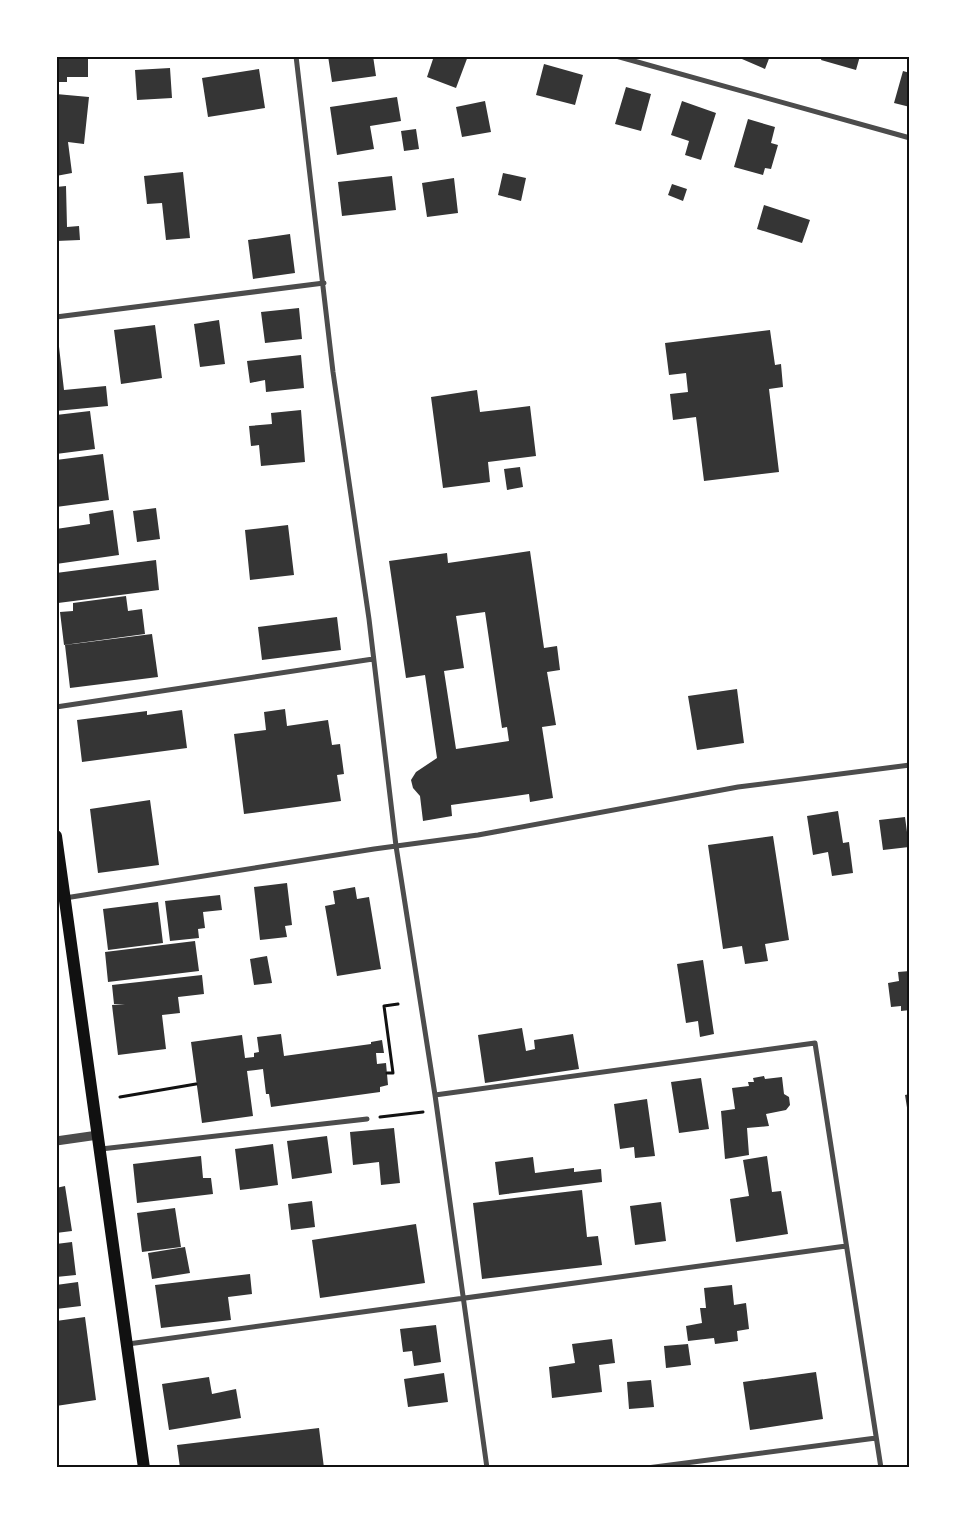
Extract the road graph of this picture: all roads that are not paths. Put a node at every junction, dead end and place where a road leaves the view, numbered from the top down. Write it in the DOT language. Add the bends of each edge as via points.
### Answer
graph roads {
  1 [pos="296,56"];
  2 [pos="616,56"];
  3 [pos="910,138"];
  4 [pos="324,283"];
  5 [pos="56,317"];
  6 [pos="373,660"];
  7 [pos="56,707"];
  8 [pos="910,765"];
  9 [pos="56,836"];
  10 [pos="396,846"];
  11 [pos="64,898"];
  12 [pos="436,1095"];
  13 [pos="366,1119"];
  14 [pos="98,1135"];
  15 [pos="56,1141"];
  16 [pos="100,1150"];
  17 [pos="846,1246"];
  18 [pos="464,1298"];
  19 [pos="128,1344"];
  20 [pos="876,1438"];
  21 [pos="144,1468"];
  22 [pos="487,1468"];
  23 [pos="647,1468"];
  24 [pos="881,1468"];
  1 -- 4 [label="street"];
  2 -- 3 [label="street"];
  4 -- 5 [label="street"];
  4 -- 6 [label="street" via="333,372"];
  6 -- 7 [label="street"];
  6 -- 10 [label="street"];
  8 -- 10 [label="street" via="738,787 478,835"];
  9 -- 11 [label="main road"];
  10 -- 11 [label="street"];
  10 -- 12 [label="street"];
  11 -- 14 [label="main road"];
  12 -- 17 [label="street" via="815,1043"];
  12 -- 18 [label="street"];
  13 -- 16 [label="street"];
  14 -- 15 [label="street"];
  14 -- 16 [label="main road"];
  16 -- 19 [label="main road"];
  17 -- 18 [label="street"];
  17 -- 20 [label="street"];
  18 -- 19 [label="street"];
  18 -- 22 [label="street"];
  19 -- 21 [label="main road"];
  20 -- 23 [label="street"];
  20 -- 24 [label="street"];
}
